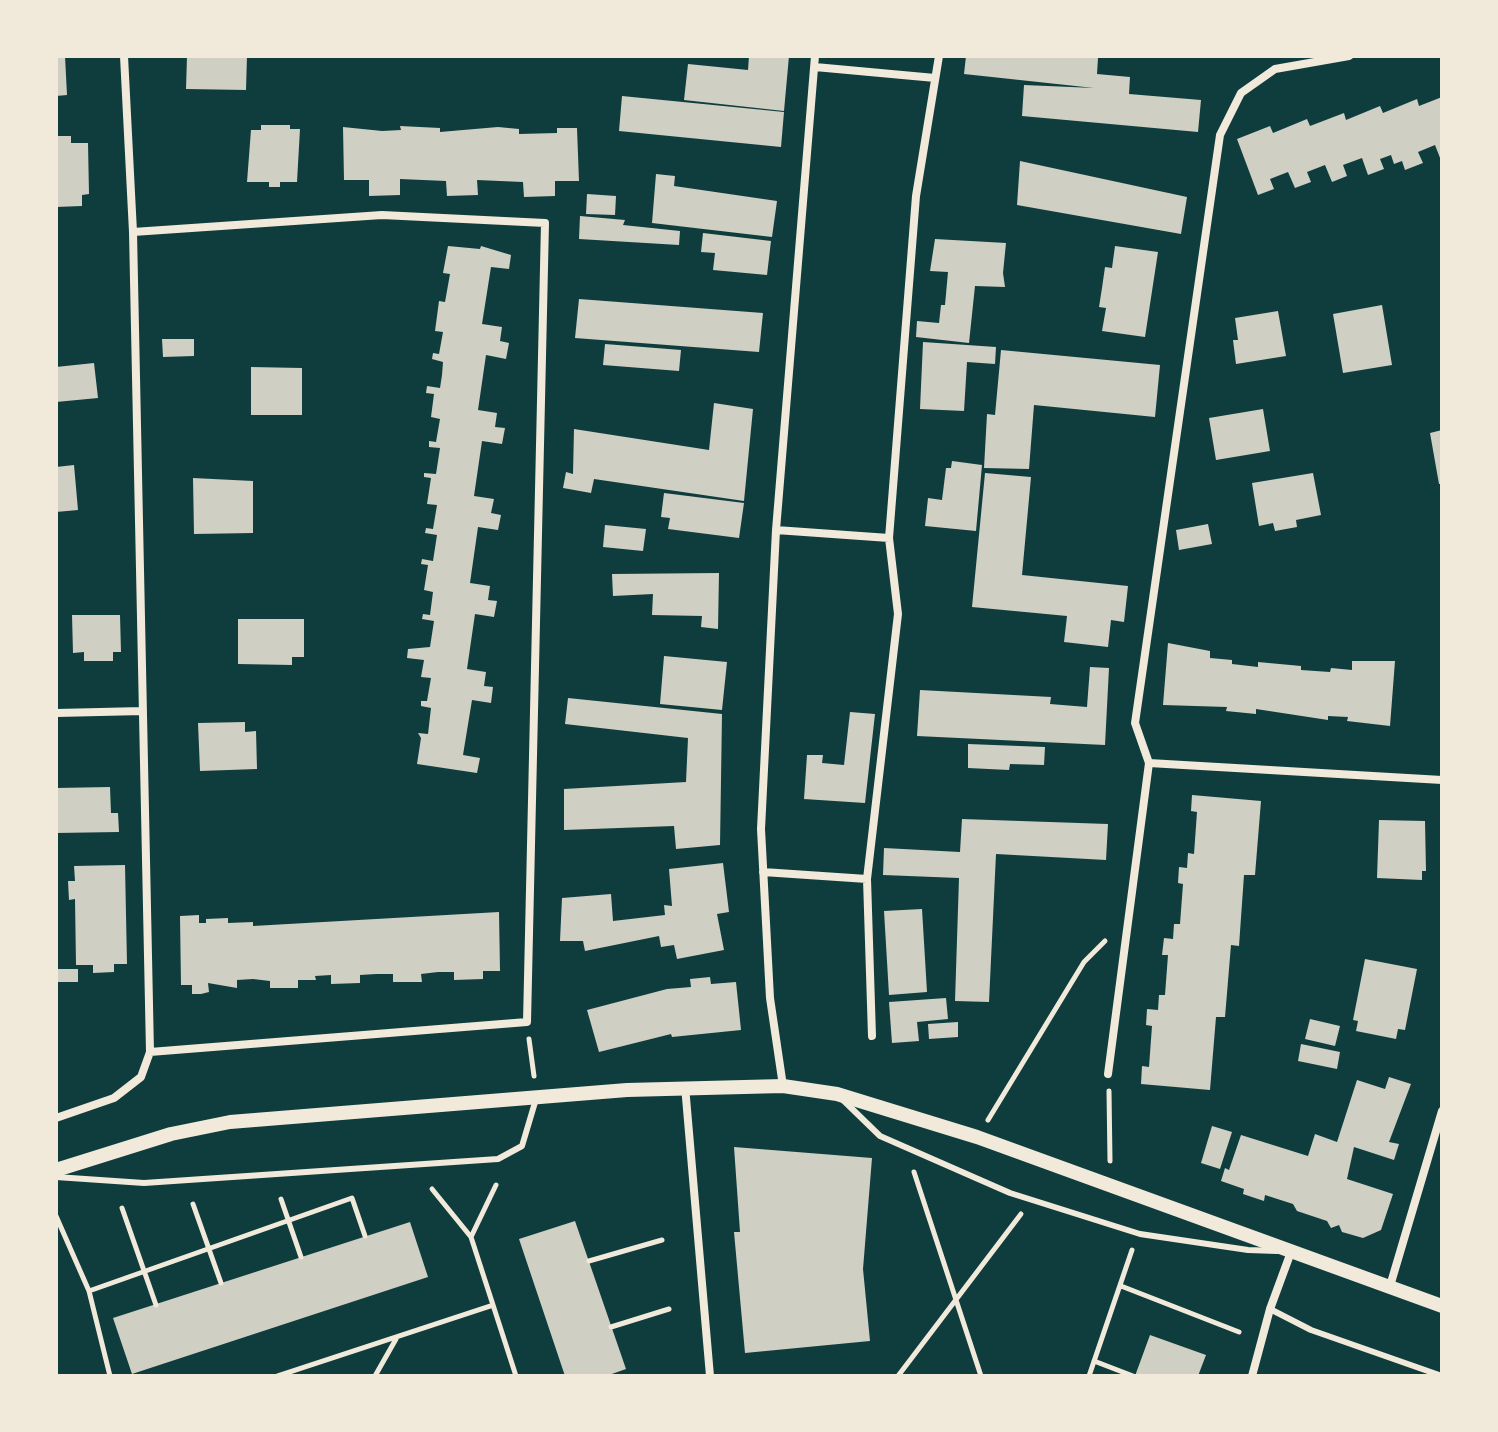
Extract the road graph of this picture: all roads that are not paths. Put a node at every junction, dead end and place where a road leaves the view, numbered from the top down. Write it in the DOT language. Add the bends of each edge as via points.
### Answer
graph roads {
  1 [pos="124,56"];
  2 [pos="815,56"];
  3 [pos="939,56"];
  4 [pos="1349,56"];
  5 [pos="815,67"];
  6 [pos="935,78"];
  7 [pos="133,232"];
  8 [pos="776,530"];
  9 [pos="889,538"];
  10 [pos="143,711"];
  11 [pos="56,713"];
  12 [pos="1149,763"];
  13 [pos="1442,780"];
  14 [pos="763,872"];
  15 [pos="867,879"];
  16 [pos="872,1036"];
  17 [pos="150,1052"];
  18 [pos="1108,1074"];
  19 [pos="685,1086"];
  20 [pos="783,1086"];
  21 [pos="837,1094"];
  22 [pos="536,1099"];
  23 [pos="1442,1111"];
  24 [pos="56,1118"];
  25 [pos="56,1170"];
  26 [pos="56,1177"];
  27 [pos="1291,1252"];
  28 [pos="1390,1286"];
  29 [pos="1442,1306"];
  30 [pos="1270,1309"];
  31 [pos="710,1376"];
  32 [pos="1252,1376"];
  33 [pos="1442,1376"];
  1 -- 7 [label="street"];
  2 -- 5 [label="street"];
  3 -- 6 [label="street"];
  4 -- 12 [label="street" via="1275,69 1241,93 1220,135 1135,723"];
  5 -- 6 [label="street"];
  5 -- 8 [label="street"];
  6 -- 9 [label="street" via="916,196"];
  7 -- 10 [label="street"];
  7 -- 17 [label="street" via="382,215 545,223 527,1022"];
  8 -- 9 [label="street"];
  8 -- 14 [label="street"];
  9 -- 15 [label="street" via="898,614"];
  10 -- 11 [label="street"];
  10 -- 17 [label="street"];
  12 -- 13 [label="street"];
  12 -- 18 [label="street"];
  14 -- 15 [label="street"];
  14 -- 20 [label="street" via="770,998"];
  15 -- 16 [label="street"];
  17 -- 24 [label="street" via="141,1077 114,1098"];
  19 -- 20 [label="street"];
  19 -- 22 [label="street"];
  19 -- 31 [label="street"];
  20 -- 21 [label="street"];
  21 -- 27 [label="street" via="977,1137"];
  21 -- 27 [label="lane" via="880,1136 1010,1193 1140,1234"];
  22 -- 25 [label="street" via="230,1122 171,1134"];
  22 -- 26 [label="lane" via="522,1146 498,1159 144,1183"];
  23 -- 28 [label="street"];
  27 -- 28 [label="street"];
  27 -- 30 [label="street"];
  28 -- 29 [label="street"];
  30 -- 32 [label="street"];
  30 -- 33 [label="lane" via="1311,1330"];
}
